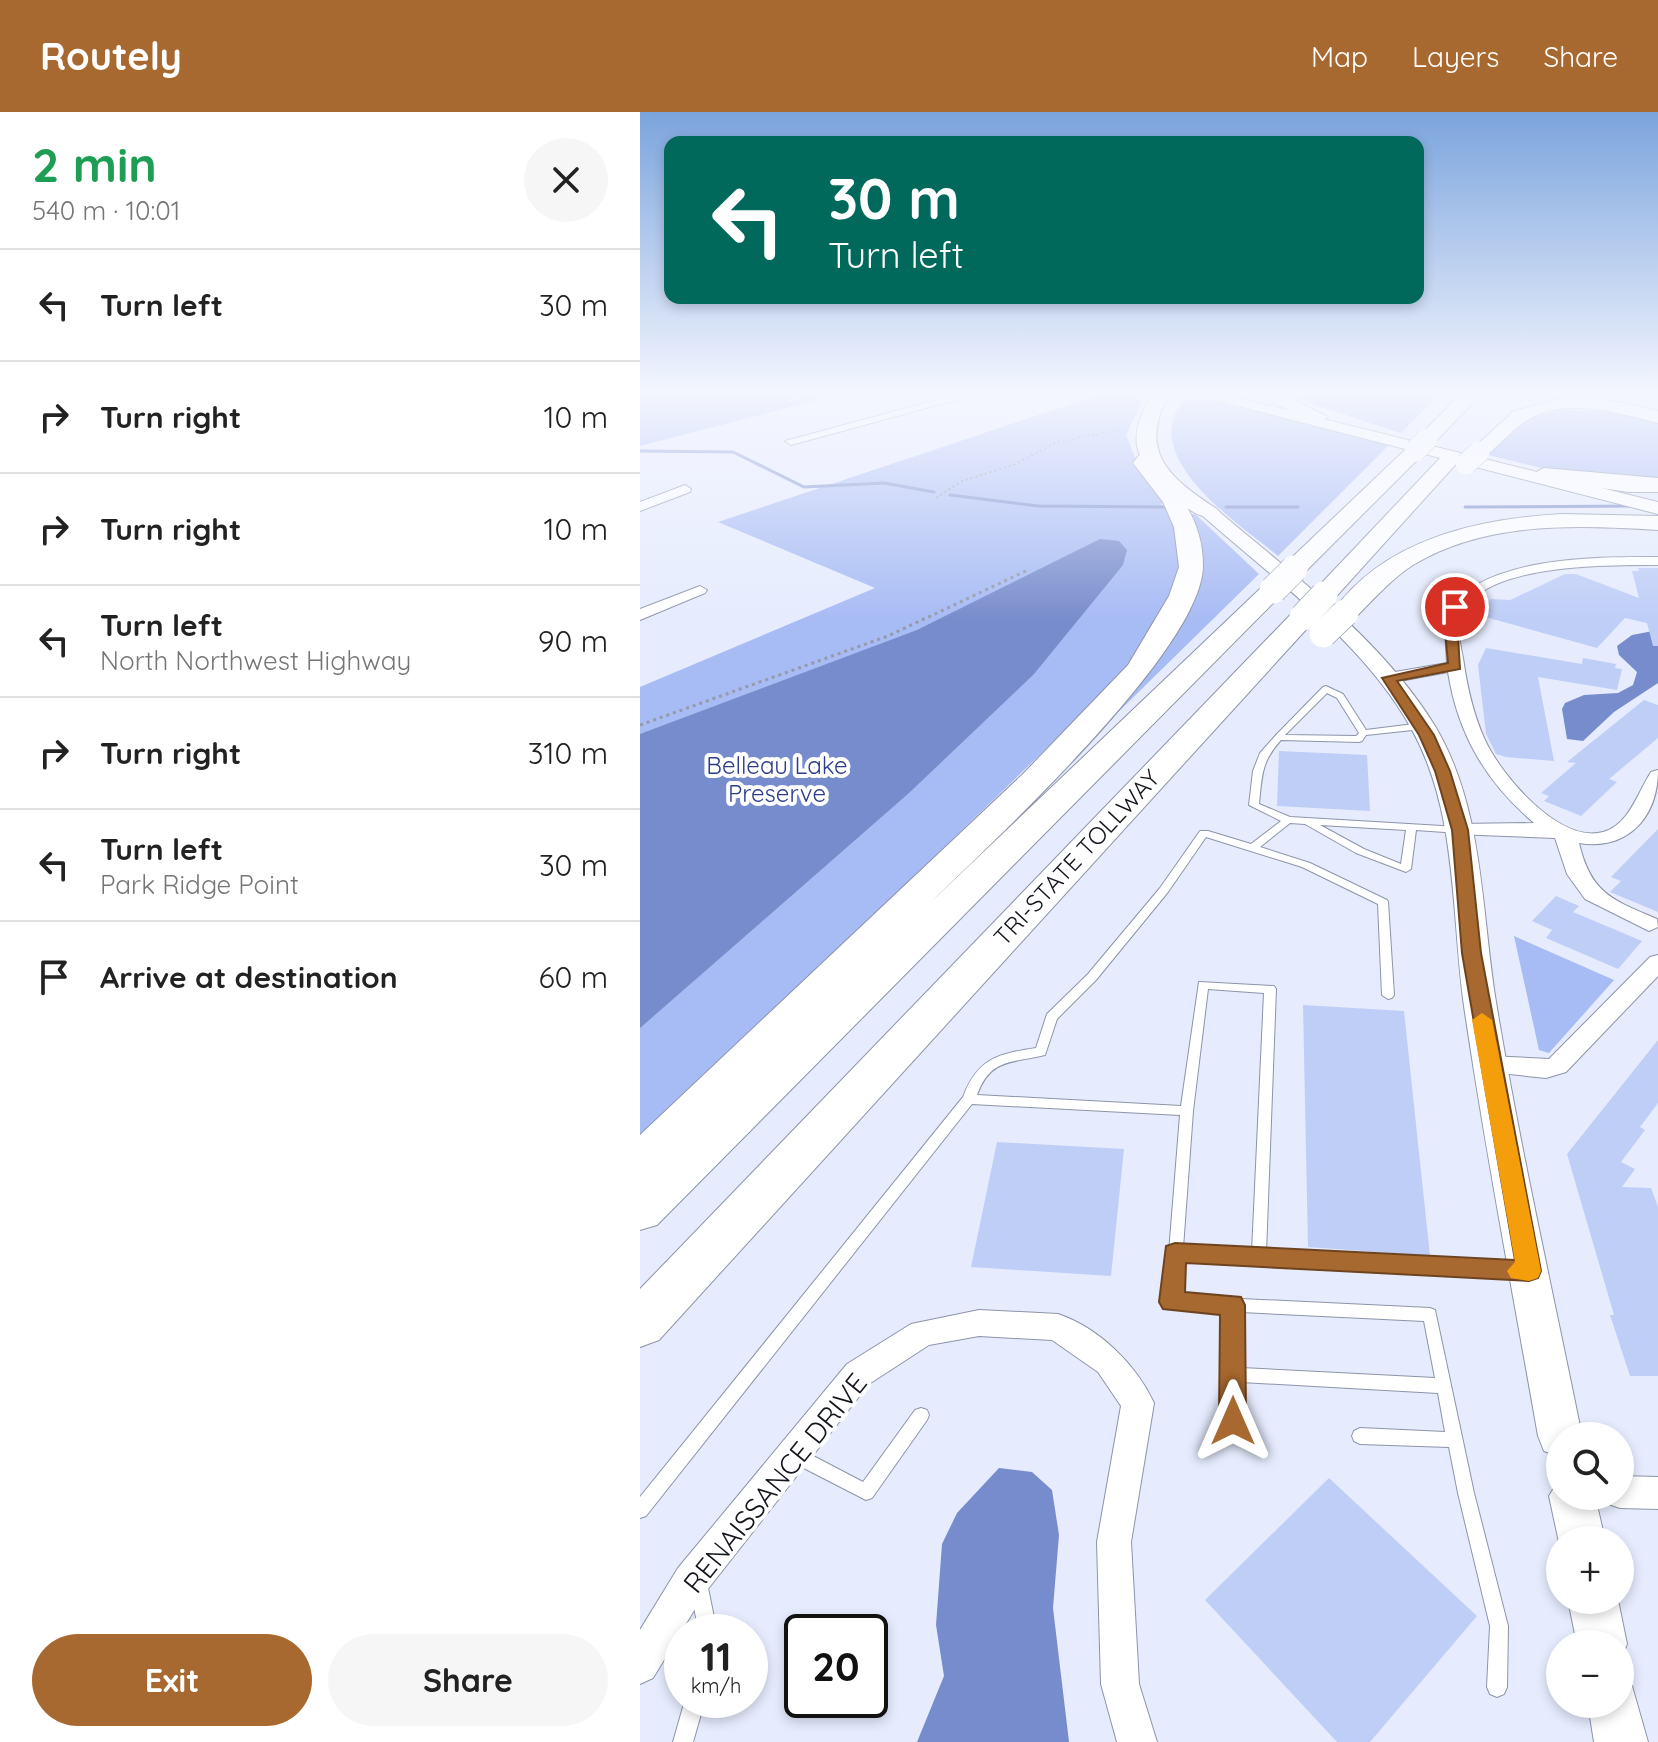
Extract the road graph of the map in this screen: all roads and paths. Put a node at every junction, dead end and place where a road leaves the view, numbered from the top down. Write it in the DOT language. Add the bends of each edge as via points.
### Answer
graph roads {
  1 [pos="1003,468"];
  2 [pos="1148,468"];
  3 [pos="1163,468"];
  4 [pos="1175,468"];
  5 [pos="1392,468"];
  6 [pos="1456,468"];
  7 [pos="1487,468"];
  8 [pos="1520,468"];
  9 [pos="1544,474"];
  10 [pos="1658,485"];
  11 [pos="685,489"];
  12 [pos="936,498"];
  13 [pos="640,507"];
  14 [pos="1654,509"];
  15 [pos="1210,513"];
  16 [pos="1658,561"];
  17 [pos="1028,570"];
  18 [pos="700,590"];
  19 [pos="640,615"];
  20 [pos="1313,626"];
  21 [pos="1455,666"];
  22 [pos="1389,678"];
  23 [pos="640,725"];
  24 [pos="1422,726"];
  25 [pos="1363,733"];
  26 [pos="1282,738"];
  27 [pos="1658,776"];
  28 [pos="1288,820"];
  29 [pos="1305,821"];
  30 [pos="1411,827"];
  31 [pos="1460,830"];
  32 [pos="1567,837"];
  33 [pos="1253,848"];
  34 [pos="1649,924"];
  35 [pos="1658,962"];
  36 [pos="1388,995"];
  37 [pos="1490,1065"];
  38 [pos="969,1099"];
  39 [pos="1187,1111"];
  40 [pos="640,1163"];
  41 [pos="640,1211"];
  42 [pos="1175,1253"];
  43 [pos="1259,1259"];
  44 [pos="1529,1271"];
  45 [pos="1233,1305"];
  46 [pos="640,1324"];
  47 [pos="1233,1375"];
  48 [pos="1444,1386"];
  49 [pos="921,1415"];
  50 [pos="1233,1421"];
  51 [pos="1557,1422"];
  52 [pos="1360,1436"];
  53 [pos="1455,1440"];
  54 [pos="794,1454"];
  55 [pos="1634,1492"];
  56 [pos="1658,1493"];
  57 [pos="640,1510"];
  58 [pos="696,1575"];
  59 [pos="704,1614"];
  60 [pos="640,1665"];
  61 [pos="1497,1687"];
  62 [pos="690,1718"];
  63 [pos="1617,1718"];
  64 [pos="683,1742"];
  65 [pos="1137,1742"];
  66 [pos="1621,1742"];
  1 -- 12 [label="path" via="962,481"];
  2 -- 40 [label="highway" via="1174,501 1186,527 1191,567 1182,596 1140,669 1035,781"];
  3 -- 15 [label="main road" via="1180,495"];
  4 -- 15 [label="main road"];
  5 -- 41 [label="highway, TRI-STATE TOLLWAY"];
  6 -- 20 [label="highway, bridge" via="1443,489 1405,507 1324,595"];
  7 -- 14 [label="main road"];
  8 -- 9 [label="main road"];
  9 -- 10 [label="highway"];
  9 -- 14 [label="main road"];
  11 -- 13 [label="street"];
  14 -- 20 [label="highway, bridge" via="1607,521 1525,525 1451,540 1406,560 1345,613"];
  15 -- 22 [label="main road"];
  16 -- 21 [label="street" via="1557,568 1480,589 1452,612"];
  17 -- 23 [label="path" via="888,636"];
  18 -- 19 [label="street"];
  20 -- 46 [label="highway, TRI-STATE TOLLWAY" via="1289,668 1234,690"];
  21 -- 22 [label="street"];
  21 -- 32 [label="street" via="1463,714 1487,762 1532,815"];
  22 -- 24 [label="main road"];
  24 -- 25 [label="lane"];
  24 -- 31 [label="main road" via="1443,771"];
  25 -- 26 [label="lane" via="1359,739"];
  25 -- 26 [label="lane" via="1340,696 1326,689"];
  26 -- 28 [label="lane" via="1267,747 1259,764 1254,805"];
  27 -- 32 [label="street" via="1619,832 1596,840"];
  28 -- 29 [label="lane"];
  28 -- 33 [label="lane"];
  29 -- 30 [label="lane"];
  29 -- 30 [label="lane" via="1406,869"];
  30 -- 31 [label="lane"];
  31 -- 32 [label="street" via="1550,842"];
  31 -- 37 [label="main road" via="1471,953"];
  32 -- 34 [label="street" via="1574,873 1585,888"];
  33 -- 36 [label="lane" via="1306,865 1383,902"];
  33 -- 38 [label="lane" via="1204,833 1092,977 1051,1017 1041,1052 997,1059 975,1079"];
  35 -- 37 [label="street" via="1557,1066"];
  37 -- 44 [label="main road"];
  38 -- 39 [label="lane"];
  38 -- 57 [label="lane"];
  39 -- 42 [label="lane"];
  39 -- 43 [label="lane" via="1203,985 1270,989"];
  42 -- 43 [label="lane"];
  42 -- 45 [label="lane" via="1172,1302"];
  43 -- 44 [label="lane"];
  44 -- 51 [label="main road"];
  45 -- 47 [label="lane"];
  45 -- 48 [label="lane" via="1430,1315"];
  47 -- 48 [label="lane"];
  47 -- 50 [label="lane"];
  48 -- 53 [label="lane"];
  49 -- 54 [label="lane" via="866,1492"];
  52 -- 53 [label="lane"];
  53 -- 61 [label="lane" via="1499,1626"];
  54 -- 58 [label="street, RENAISSANCE DRIVE"];
  54 -- 65 [label="street, RENAISSANCE DRIVE" via="858,1374 922,1333 979,1323 1058,1327 1109,1362 1138,1403 1114,1542 1120,1684"];
  55 -- 56 [label="street"];
  58 -- 59 [label="lane"];
  58 -- 60 [label="street, RENAISSANCE DRIVE"];
  62 -- 64 [label="lane"];
  63 -- 66 [label="main road"];
}
